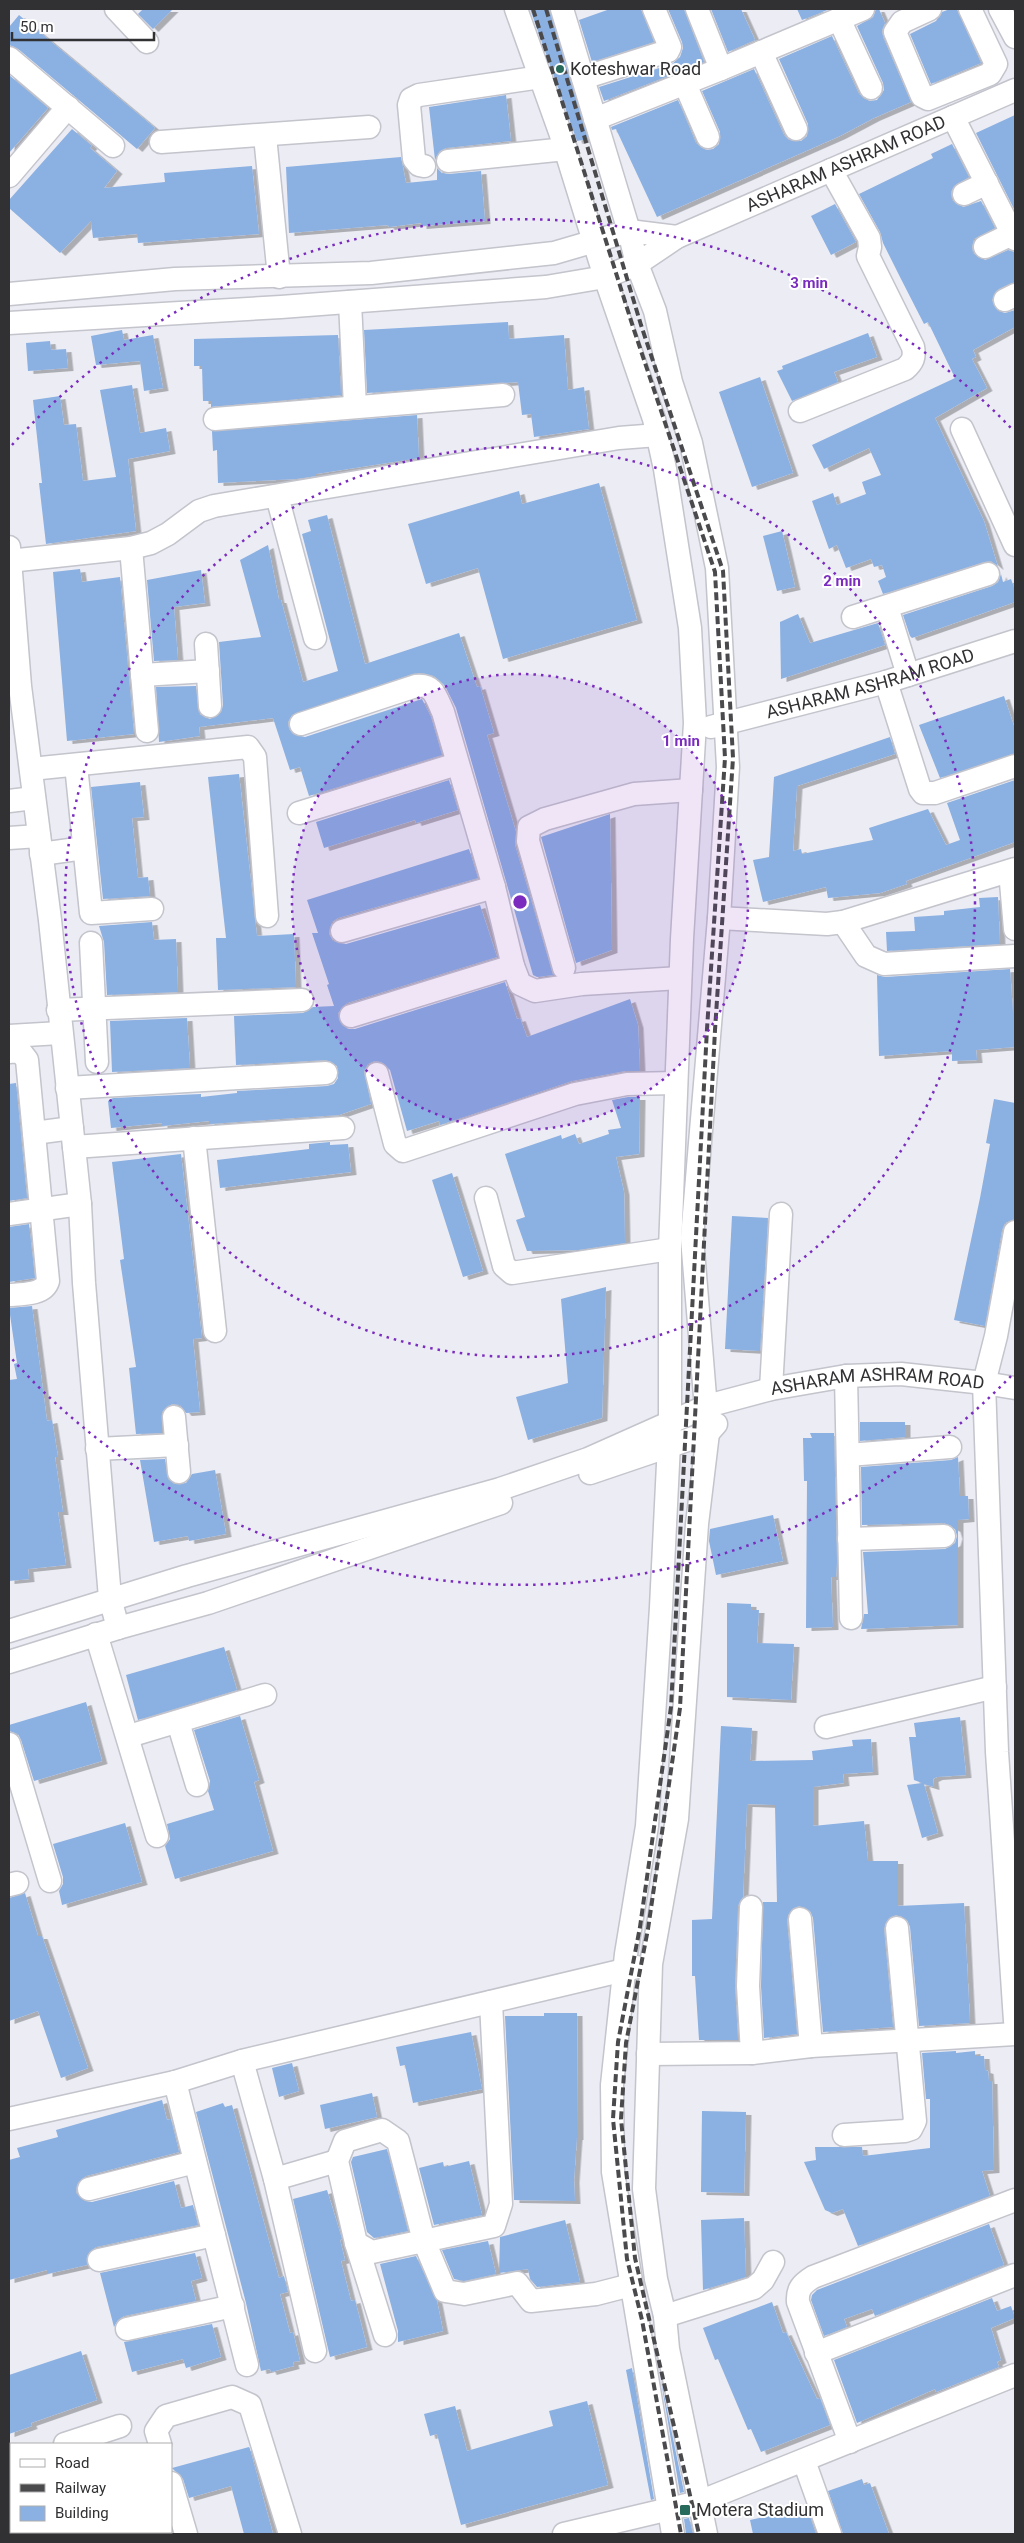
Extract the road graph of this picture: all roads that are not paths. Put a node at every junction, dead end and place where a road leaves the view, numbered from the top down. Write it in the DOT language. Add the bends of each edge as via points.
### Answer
graph roads {
  1 [pos="116,9"];
  2 [pos="516,9"];
  3 [pos="562,9"];
  4 [pos="654,9"];
  5 [pos="697,9"];
  6 [pos="930,9"];
  7 [pos="970,9"];
  8 [pos="1000,9"];
  9 [pos="848,13"];
  10 [pos="1015,37"];
  11 [pos="147,42"];
  12 [pos="761,52"];
  13 [pos="9,58"];
  14 [pos="721,69"];
  15 [pos="541,77"];
  16 [pos="583,78"];
  17 [pos="685,84"];
  18 [pos="871,88"];
  19 [pos="1015,90"];
  20 [pos="68,107"];
  21 [pos="953,117"];
  22 [pos="595,119"];
  23 [pos="369,127"];
  24 [pos="796,130"];
  25 [pos="265,136"];
  26 [pos="708,137"];
  27 [pos="161,142"];
  28 [pos="113,146"];
  29 [pos="566,149"];
  30 [pos="448,161"];
  31 [pos="424,166"];
  32 [pos="832,170"];
  33 [pos="9,176"];
  34 [pos="987,183"];
  35 [pos="964,194"];
  36 [pos="629,231"];
  37 [pos="1014,236"];
  38 [pos="677,237"];
  39 [pos="594,241"];
  40 [pos="985,247"];
  41 [pos="637,264"];
  42 [pos="278,277"];
  43 [pos="605,278"];
  44 [pos="9,294"];
  45 [pos="350,302"];
  46 [pos="9,323"];
  47 [pos="503,395"];
  48 [pos="355,407"];
  49 [pos="800,411"];
  50 [pos="215,419"];
  51 [pos="962,429"];
  52 [pos="658,435"];
  53 [pos="695,463"];
  54 [pos="665,469"];
  55 [pos="277,496"];
  56 [pos="1015,545"];
  57 [pos="131,548"];
  58 [pos="9,556"];
  59 [pos="988,574"];
  60 [pos="887,607"];
  61 [pos="853,617"];
  62 [pos="315,638"];
  63 [pos="1015,641"];
  64 [pos="206,644"];
  65 [pos="208,671"];
  66 [pos="142,675"];
  67 [pos="908,675"];
  68 [pos="886,682"];
  69 [pos="15,687"];
  70 [pos="210,706"];
  71 [pos="300,724"];
  72 [pos="726,725"];
  73 [pos="147,731"];
  74 [pos="694,731"];
  75 [pos="76,764"];
  76 [pos="458,764"];
  77 [pos="1015,766"];
  78 [pos="31,769"];
  79 [pos="691,790"];
  80 [pos="34,798"];
  81 [pos="9,801"];
  82 [pos="299,813"];
  83 [pos="9,838"];
  84 [pos="40,845"];
  85 [pos="84,848"];
  86 [pos="1013,870"];
  87 [pos="494,887"];
  88 [pos="152,908"];
  89 [pos="267,916"];
  90 [pos="719,918"];
  91 [pos="842,922"];
  92 [pos="1015,929"];
  93 [pos="342,931"];
  94 [pos="91,943"];
  95 [pos="1015,956"];
  96 [pos="513,966"];
  97 [pos="564,968"];
  98 [pos="680,978"];
  99 [pos="302,1000"];
  100 [pos="95,1008"];
  101 [pos="58,1010"];
  102 [pos="351,1016"];
  103 [pos="60,1032"];
  104 [pos="9,1036"];
  105 [pos="9,1052"];
  106 [pos="97,1062"];
  107 [pos="326,1073"];
  108 [pos="377,1074"];
  109 [pos="676,1083"];
  110 [pos="67,1088"];
  111 [pos="343,1128"];
  112 [pos="34,1133"];
  113 [pos="73,1138"];
  114 [pos="194,1138"];
  115 [pos="486,1198"];
  116 [pos="80,1204"];
  117 [pos="41,1209"];
  118 [pos="9,1214"];
  119 [pos="781,1214"];
  120 [pos="1015,1232"];
  121 [pos="670,1249"];
  122 [pos="9,1295"];
  123 [pos="215,1331"];
  124 [pos="846,1376"];
  125 [pos="984,1383"];
  126 [pos="1015,1388"];
  127 [pos="771,1389"];
  128 [pos="740,1398"];
  129 [pos="707,1406"];
  130 [pos="174,1417"];
  131 [pos="670,1423"];
  132 [pos="708,1433"];
  133 [pos="176,1445"];
  134 [pos="669,1446"];
  135 [pos="950,1447"];
  136 [pos="97,1448"];
  137 [pos="848,1455"];
  138 [pos="179,1472"];
  139 [pos="944,1536"];
  140 [pos="849,1539"];
  141 [pos="110,1598"];
  142 [pos="851,1618"];
  143 [pos="118,1628"];
  144 [pos="9,1631"];
  145 [pos="96,1634"];
  146 [pos="9,1662"];
  147 [pos="995,1687"];
  148 [pos="265,1695"];
  149 [pos="178,1722"];
  150 [pos="826,1727"];
  151 [pos="128,1736"];
  152 [pos="9,1744"];
  153 [pos="197,1785"];
  154 [pos="157,1836"];
  155 [pos="50,1881"];
  156 [pos="751,1907"];
  157 [pos="800,1918"];
  158 [pos="897,1928"];
  159 [pos="1012,1950"];
  160 [pos="651,1964"];
  161 [pos="624,1970"];
  162 [pos="491,2002"];
  163 [pos="1015,2021"];
  164 [pos="1015,2034"];
  165 [pos="907,2040"];
  166 [pos="811,2046"];
  167 [pos="752,2052"];
  168 [pos="648,2054"];
  169 [pos="242,2061"];
  170 [pos="175,2082"];
  171 [pos="9,2119"];
  172 [pos="844,2135"];
  173 [pos="337,2161"];
  174 [pos="194,2162"];
  175 [pos="274,2180"];
  176 [pos="89,2189"];
  177 [pos="1015,2200"];
  178 [pos="214,2235"];
  179 [pos="424,2241"];
  180 [pos="356,2243"];
  181 [pos="99,2260"];
  182 [pos="773,2262"];
  183 [pos="1015,2275"];
  184 [pos="631,2285"];
  185 [pos="233,2306"];
  186 [pos="664,2316"];
  187 [pos="127,2329"];
  188 [pos="385,2335"];
  189 [pos="315,2351"];
  190 [pos="816,2353"];
  191 [pos="247,2365"];
  192 [pos="1015,2376"];
  193 [pos="120,2426"];
  194 [pos="850,2442"];
  195 [pos="68,2443"];
  196 [pos="160,2443"];
  197 [pos="804,2462"];
  198 [pos="172,2486"];
  199 [pos="699,2502"];
  200 [pos="669,2509"];
  201 [pos="186,2534"];
  202 [pos="290,2534"];
  203 [pos="564,2534"];
  204 [pos="674,2534"];
  205 [pos="706,2534"];
  206 [pos="830,2534"];
  1 -- 11 [label="street"];
  2 -- 15 [label="street"];
  3 -- 16 [label="street"];
  4 -- 16 [label="street" via="670,47 668,51"];
  5 -- 14 [label="street"];
  6 -- 7 [label="street" via="902,22 895,32 922,96 928,100 990,74 995,68"];
  8 -- 10 [label="street"];
  9 -- 12 [label="street"];
  9 -- 18 [label="street"];
  12 -- 14 [label="street"];
  12 -- 24 [label="street"];
  13 -- 20 [label="street"];
  14 -- 17 [label="street"];
  15 -- 29 [label="street"];
  15 -- 31 [label="street" via="419,95 412,99 409,105 414,159"];
  16 -- 22 [label="street"];
  17 -- 22 [label="street"];
  17 -- 26 [label="street"];
  19 -- 21 [label="street, ASHARAM ASHRAM ROAD"];
  20 -- 28 [label="street"];
  20 -- 33 [label="street"];
  21 -- 32 [label="street, ASHARAM ASHRAM ROAD"];
  21 -- 34 [label="street"];
  22 -- 36 [label="street"];
  23 -- 25 [label="street"];
  25 -- 27 [label="street"];
  25 -- 42 [label="street"];
  29 -- 30 [label="street"];
  29 -- 39 [label="street"];
  32 -- 38 [label="street, ASHARAM ASHRAM ROAD"];
  32 -- 49 [label="street" via="869,238 868,256 915,355 905,368"];
  34 -- 35 [label="street"];
  34 -- 37 [label="street"];
  36 -- 38 [label="street"];
  36 -- 39 [label="street"];
  36 -- 41 [label="street"];
  37 -- 40 [label="street"];
  38 -- 41 [label="street, ASHARAM ASHRAM ROAD"];
  39 -- 42 [label="street" via="554,253 460,265 362,274"];
  39 -- 43 [label="street"];
  41 -- 43 [label="street, ASHARAM ASHRAM ROAD"];
  41 -- 53 [label="street" via="655,311 671,382"];
  42 -- 44 [label="street" via="175,279"];
  43 -- 45 [label="street, ASHARAM ASHRAM ROAD" via="497,292"];
  43 -- 52 [label="street"];
  45 -- 46 [label="street, ASHARAM ASHRAM ROAD"];
  45 -- 48 [label="street"];
  47 -- 48 [label="street"];
  48 -- 50 [label="street"];
  51 -- 56 [label="street"];
  52 -- 54 [label="street"];
  52 -- 55 [label="street" via="619,438"];
  53 -- 54 [label="street"];
  53 -- 72 [label="street" via="717,568"];
  54 -- 74 [label="street" via="690,628"];
  55 -- 57 [label="street" via="199,511 168,534"];
  55 -- 62 [label="street"];
  57 -- 58 [label="street"];
  57 -- 66 [label="street"];
  58 -- 69 [label="street"];
  59 -- 60 [label="street"];
  60 -- 61 [label="street"];
  60 -- 67 [label="street"];
  63 -- 67 [label="street, ASHARAM ASHRAM ROAD"];
  64 -- 65 [label="street"];
  65 -- 66 [label="street"];
  65 -- 70 [label="street"];
  66 -- 73 [label="street"];
  67 -- 68 [label="street, ASHARAM ASHRAM ROAD"];
  68 -- 72 [label="street, ASHARAM ASHRAM ROAD"];
  68 -- 77 [label="street" via="923,793 935,793"];
  69 -- 78 [label="street"];
  71 -- 76 [label="street" via="425,685 432,689 443,712"];
  72 -- 74 [label="street, ASHARAM ASHRAM ROAD"];
  72 -- 90 [label="street" via="728,767"];
  74 -- 79 [label="street"];
  75 -- 78 [label="street"];
  75 -- 85 [label="street"];
  75 -- 89 [label="street" via="248,747 255,757"];
  76 -- 82 [label="street"];
  76 -- 87 [label="street"];
  78 -- 80 [label="street"];
  79 -- 97 [label="street" via="634,794 545,819 529,827 528,840"];
  79 -- 98 [label="street"];
  80 -- 81 [label="street"];
  80 -- 84 [label="street"];
  83 -- 84 [label="street"];
  84 -- 85 [label="street"];
  84 -- 101 [label="street"];
  85 -- 88 [label="street" via="91,913"];
  86 -- 91 [label="street"];
  86 -- 92 [label="street"];
  87 -- 93 [label="street"];
  87 -- 96 [label="street"];
  90 -- 91 [label="street"];
  90 -- 129 [label="street" via="692,1238"];
  91 -- 95 [label="street" via="866,956 884,964"];
  94 -- 100 [label="street"];
  96 -- 98 [label="street" via="520,984 535,991 582,984"];
  96 -- 102 [label="street"];
  98 -- 109 [label="street"];
  99 -- 100 [label="street"];
  100 -- 101 [label="street"];
  100 -- 106 [label="street"];
  101 -- 103 [label="street"];
  103 -- 104 [label="street"];
  103 -- 110 [label="street"];
  105 -- 112 [label="street" via="20,1051 27,1060"];
  107 -- 110 [label="street"];
  108 -- 109 [label="street" via="395,1144 403,1150 575,1094 627,1084"];
  109 -- 121 [label="street"];
  110 -- 113 [label="street"];
  111 -- 114 [label="street"];
  112 -- 113 [label="street"];
  112 -- 117 [label="street"];
  113 -- 114 [label="street"];
  113 -- 116 [label="street"];
  114 -- 123 [label="street"];
  115 -- 121 [label="street" via="504,1266 512,1274"];
  116 -- 117 [label="street"];
  116 -- 136 [label="street"];
  117 -- 118 [label="street"];
  117 -- 122 [label="street" via="47,1285 40,1291"];
  119 -- 127 [label="street"];
  120 -- 125 [label="street"];
  121 -- 131 [label="street"];
  124 -- 125 [label="street, ASHARAM ASHRAM ROAD" via="901,1374"];
  124 -- 127 [label="street, ASHARAM ASHRAM ROAD"];
  124 -- 137 [label="street"];
  125 -- 126 [label="street, ASHARAM ASHRAM ROAD"];
  125 -- 147 [label="street"];
  127 -- 128 [label="street, ASHARAM ASHRAM ROAD"];
  128 -- 129 [label="street, ASHARAM ASHRAM ROAD"];
  128 -- 132 [label="street"];
  129 -- 131 [label="street, ASHARAM ASHRAM ROAD"];
  129 -- 132 [label="street"];
  130 -- 133 [label="street"];
  131 -- 134 [label="street"];
  131 -- 141 [label="street, ASHARAM ASHRAM ROAD" via="588,1460 500,1489"];
  132 -- 134 [label="street"];
  132 -- 160 [label="street" via="697,1524 677,1819"];
  133 -- 136 [label="street"];
  133 -- 138 [label="street"];
  134 -- 143 [label="street" via="208,1603"];
  134 -- 161 [label="street" via="647,1826"];
  135 -- 137 [label="street"];
  136 -- 141 [label="street"];
  137 -- 140 [label="street"];
  139 -- 140 [label="street"];
  140 -- 142 [label="street"];
  141 -- 143 [label="street"];
  141 -- 144 [label="street, ASHARAM ASHRAM ROAD"];
  143 -- 145 [label="street"];
  145 -- 146 [label="street"];
  145 -- 151 [label="street"];
  147 -- 150 [label="street"];
  147 -- 159 [label="street"];
  148 -- 149 [label="street"];
  149 -- 151 [label="street"];
  149 -- 153 [label="street"];
  151 -- 154 [label="street"];
  152 -- 155 [label="street"];
  156 -- 167 [label="street" via="748,1986"];
  157 -- 166 [label="street"];
  158 -- 165 [label="street"];
  159 -- 163 [label="street"];
  160 -- 161 [label="street"];
  160 -- 168 [label="street"];
  161 -- 162 [label="street"];
  161 -- 184 [label="street" via="610,2139 612,2172"];
  162 -- 169 [label="street"];
  162 -- 179 [label="street" via="501,2204 494,2226"];
  164 -- 165 [label="street"];
  165 -- 166 [label="street"];
  165 -- 172 [label="street" via="914,2124 905,2131"];
  166 -- 167 [label="street"];
  167 -- 168 [label="street"];
  168 -- 186 [label="street" via="644,2189"];
  169 -- 170 [label="street"];
  169 -- 175 [label="street"];
  170 -- 171 [label="street"];
  170 -- 174 [label="street"];
  173 -- 175 [label="street"];
  173 -- 179 [label="street" via="345,2141 382,2130 398,2141"];
  173 -- 180 [label="street"];
  174 -- 176 [label="street"];
  174 -- 178 [label="street"];
  175 -- 189 [label="street"];
  177 -- 190 [label="street" via="801,2285 798,2302"];
  178 -- 181 [label="street"];
  178 -- 185 [label="street"];
  179 -- 180 [label="street" via="372,2252"];
  179 -- 184 [label="street" via="445,2291 464,2294 517,2283 530,2301 596,2294"];
  180 -- 188 [label="street"];
  182 -- 186 [label="street" via="763,2280 754,2288"];
  183 -- 190 [label="street"];
  184 -- 200 [label="street"];
  185 -- 187 [label="street"];
  185 -- 191 [label="street"];
  186 -- 199 [label="street"];
  190 -- 194 [label="street"];
  192 -- 194 [label="street"];
  193 -- 195 [label="street"];
  194 -- 197 [label="street"];
  196 -- 202 [label="street" via="156,2431 166,2416 232,2397 250,2405"];
  197 -- 199 [label="street"];
  197 -- 206 [label="street"];
  198 -- 201 [label="street"];
  199 -- 200 [label="street"];
  199 -- 205 [label="street"];
  200 -- 203 [label="street"];
  200 -- 204 [label="street"];
}
